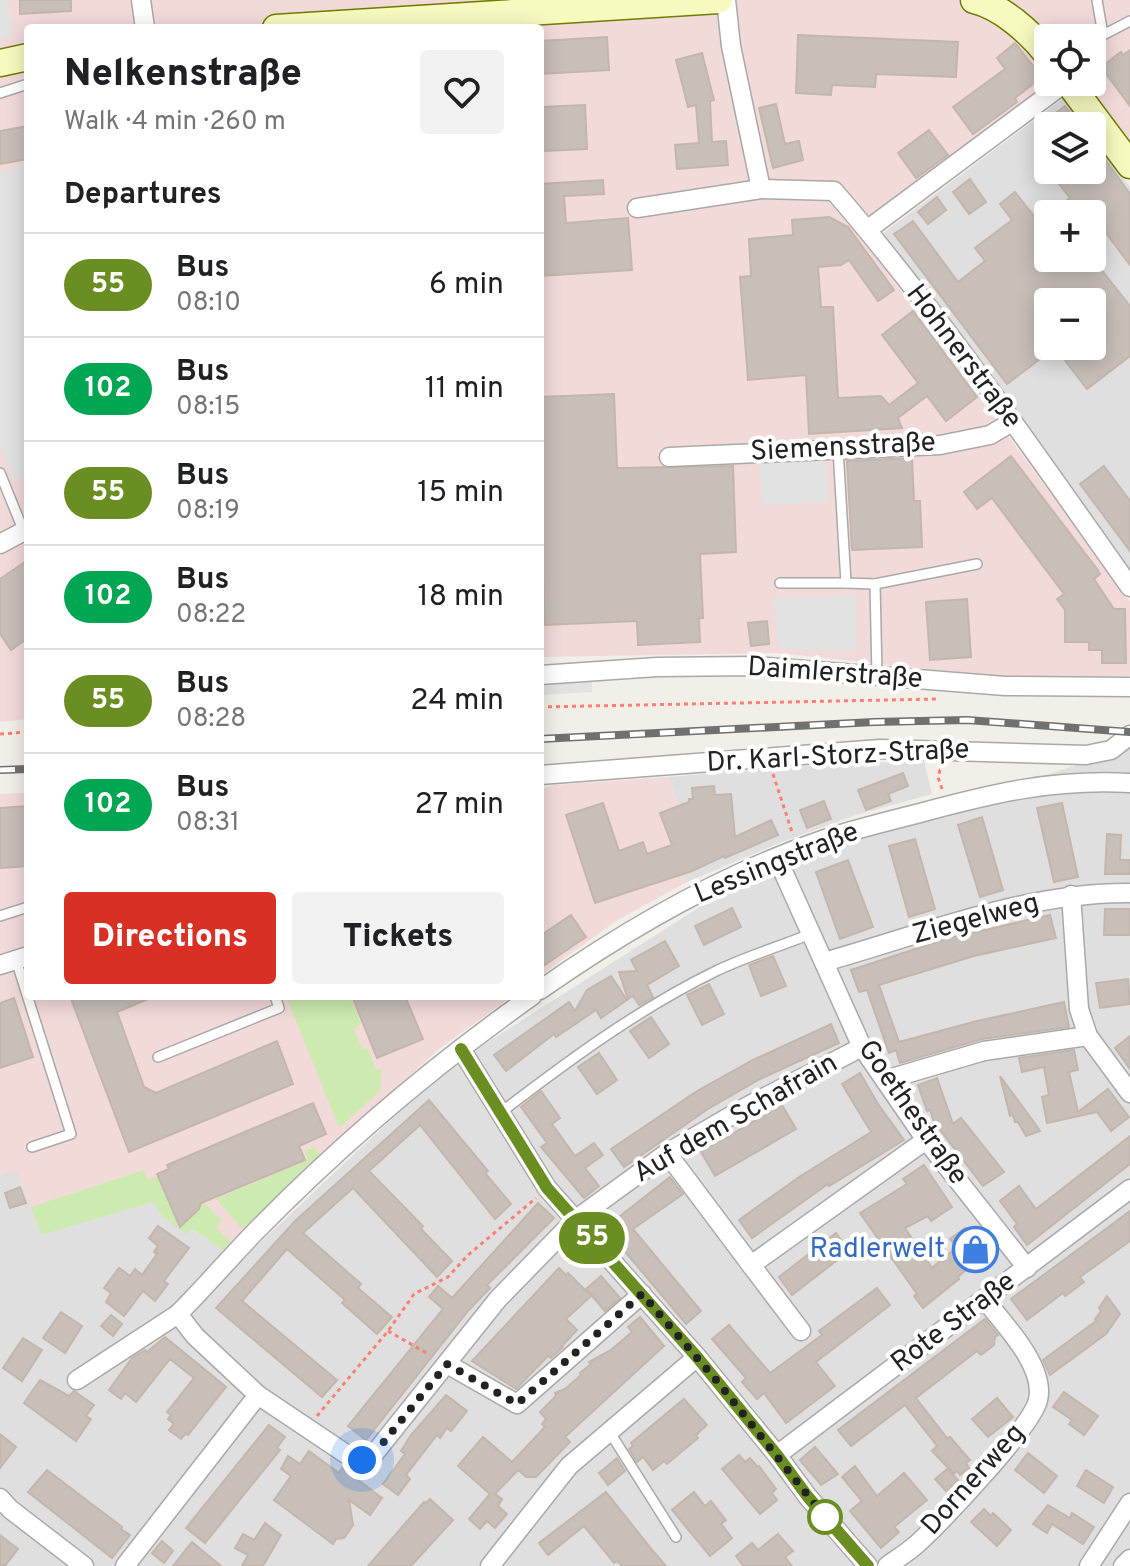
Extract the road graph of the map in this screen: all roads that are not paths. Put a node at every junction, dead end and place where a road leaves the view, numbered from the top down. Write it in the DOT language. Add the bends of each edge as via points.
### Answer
graph roads {
  1 [pos="141,0"];
  2 [pos="719,0"];
  3 [pos="726,0"];
  4 [pos="974,0"];
  5 [pos="1097,0"];
  6 [pos="1130,21"];
  7 [pos="144,24"];
  8 [pos="339,24"];
  9 [pos="1101,24"];
  10 [pos="1106,33"];
  11 [pos="1034,41"];
  12 [pos="24,58"];
  13 [pos="0,63"];
  14 [pos="24,85"];
  15 [pos="0,93"];
  16 [pos="1048,96"];
  17 [pos="1078,96"];
  18 [pos="1130,165"];
  19 [pos="761,189"];
  20 [pos="637,208"];
  21 [pos="867,230"];
  22 [pos="1012,422"];
  23 [pos="838,449"];
  24 [pos="669,457"];
  25 [pos="0,473"];
  26 [pos="24,526"];
  27 [pos="24,531"];
  28 [pos="0,544"];
  29 [pos="977,564"];
  30 [pos="780,583"];
  31 [pos="846,583"];
  32 [pos="875,584"];
  33 [pos="1130,587"];
  34 [pos="544,675"];
  35 [pos="877,676"];
  36 [pos="1130,687"];
  37 [pos="1130,735"];
  38 [pos="544,775"];
  39 [pos="1130,783"];
  40 [pos="777,858"];
  41 [pos="1130,893"];
  42 [pos="1071,895"];
  43 [pos="24,908"];
  44 [pos="0,916"];
  45 [pos="813,933"];
  46 [pos="15,960"];
  47 [pos="824,962"];
  48 [pos="544,987"];
  49 [pos="24,988"];
  50 [pos="28,1000"];
  51 [pos="276,1000"];
  52 [pos="527,1000"];
  53 [pos="1088,1036"];
  54 [pos="862,1047"];
  55 [pos="461,1049"];
  56 [pos="158,1057"];
  57 [pos="885,1080"];
  58 [pos="1130,1093"];
  59 [pos="500,1113"];
  60 [pos="926,1140"];
  61 [pos="32,1147"];
  62 [pos="667,1153"];
  63 [pos="1130,1189"];
  64 [pos="575,1220"];
  65 [pos="751,1265"];
  66 [pos="1027,1268"];
  67 [pos="642,1294"];
  68 [pos="985,1300"];
  69 [pos="178,1314"];
  70 [pos="801,1331"];
  71 [pos="697,1357"];
  72 [pos="447,1364"];
  73 [pos="77,1380"];
  74 [pos="258,1395"];
  75 [pos="609,1431"];
  76 [pos="777,1455"];
  77 [pos="0,1498"];
  78 [pos="1130,1503"];
  79 [pos="676,1537"];
  80 [pos="1130,1559"];
  81 [pos="84,1566"];
  82 [pos="125,1566"];
  83 [pos="490,1566"];
  84 [pos="867,1566"];
  85 [pos="887,1566"];
  86 [pos="1089,1566"];
  87 [pos="1123,1566"];
  1 -- 7 [label="street"];
  2 -- 8 [label="main road"];
  3 -- 19 [label="street"];
  4 -- 11 [label="main road" via="1014,21"];
  5 -- 9 [label="lane"];
  6 -- 10 [label="lane"];
  12 -- 13 [label="main road"];
  14 -- 15 [label="lane"];
  16 -- 21 [label="street"];
  17 -- 18 [label="main road"];
  19 -- 20 [label="street, Hohnerstraße"];
  19 -- 21 [label="street, Hohnerstraße" via="834,191"];
  21 -- 22 [label="street, Hohnerstraße"];
  22 -- 23 [label="street, Siemensstraße" via="990,435 940,445"];
  22 -- 33 [label="street, Hohnerstraße"];
  23 -- 24 [label="street, Siemensstraße"];
  23 -- 31 [label="lane"];
  25 -- 26 [label="lane"];
  27 -- 28 [label="street"];
  29 -- 32 [label="lane"];
  30 -- 31 [label="lane"];
  31 -- 32 [label="lane"];
  32 -- 35 [label="lane"];
  34 -- 35 [label="street, Daimlerstraße" via="754,666"];
  35 -- 36 [label="street, Daimlerstraße" via="1005,686"];
  37 -- 38 [label="street, Dr. Karl-Storz-Straße" via="1111,750 1086,755 880,749"];
  39 -- 40 [label="street, Lessingstraße" via="1034,785 825,839"];
  40 -- 45 [label="street, Goethestraße"];
  40 -- 48 [label="street, Lessingstraße" via="655,916"];
  41 -- 42 [label="street, Ziegelweg"];
  42 -- 47 [label="street, Ziegelweg"];
  42 -- 53 [label="street" via="1079,1009"];
  43 -- 44 [label="lane"];
  45 -- 47 [label="street, Goethestraße"];
  45 -- 59 [label="lane" via="716,971 647,1010 577,1054"];
  46 -- 49 [label="lane"];
  47 -- 54 [label="street, Goethestraße"];
  50 -- 61 [label="lane" via="71,1134"];
  51 -- 56 [label="lane" via="279,1008"];
  52 -- 55 [label="street"];
  53 -- 57 [label="street" via="984,1051"];
  53 -- 58 [label="street"];
  54 -- 57 [label="street, Goethestraße"];
  54 -- 62 [label="street, Auf dem Schafrain"];
  55 -- 59 [label="street"];
  55 -- 69 [label="street" via="356,1137"];
  57 -- 60 [label="street, Goethestraße"];
  59 -- 64 [label="street" via="547,1188"];
  60 -- 65 [label="street"];
  60 -- 66 [label="street, Goethestraße"];
  62 -- 64 [label="street, Auf dem Schafrain"];
  62 -- 65 [label="street"];
  63 -- 66 [label="street, Rote Straße"];
  64 -- 67 [label="street"];
  64 -- 72 [label="street, Auf dem Schafrain" via="498,1299"];
  65 -- 70 [label="street"];
  66 -- 68 [label="street, Rote Straße"];
  67 -- 71 [label="street"];
  67 -- 72 [label="street" via="517,1404"];
  68 -- 76 [label="street, Rote Straße"];
  68 -- 85 [label="street, Dornerweg" via="1036,1374 1039,1399 978,1480"];
  69 -- 73 [label="street"];
  69 -- 74 [label="street"];
  71 -- 75 [label="street"];
  71 -- 76 [label="street"];
  72 -- 74 [label="street, Auf dem Schafrain" via="374,1454 362,1460"];
  74 -- 82 [label="street"];
  75 -- 79 [label="lane"];
  75 -- 83 [label="street" via="569,1466"];
  76 -- 84 [label="street"];
  77 -- 81 [label="street"];
  78 -- 86 [label="street"];
  80 -- 87 [label="street"];
}
